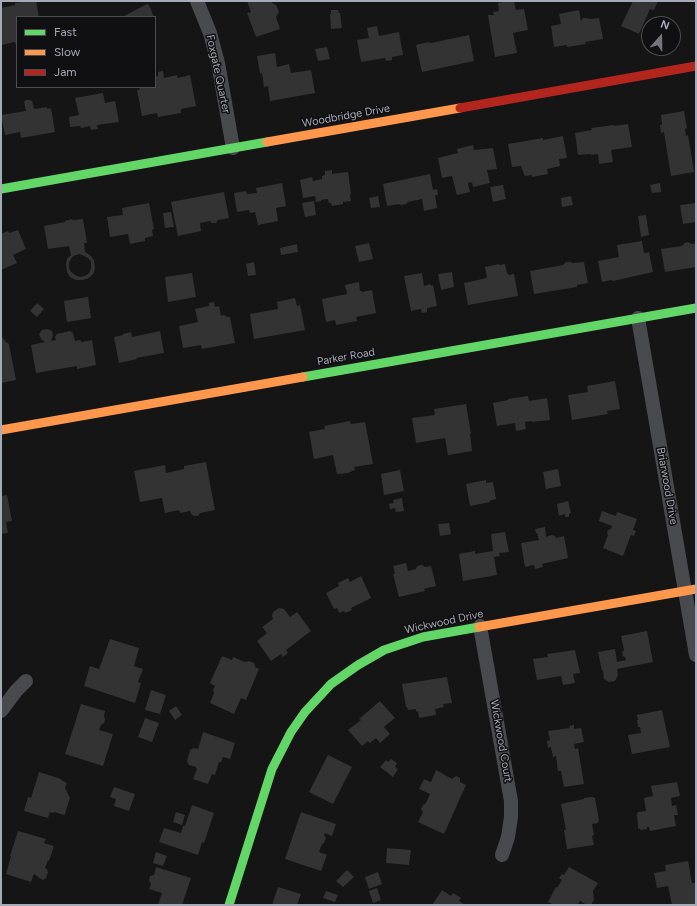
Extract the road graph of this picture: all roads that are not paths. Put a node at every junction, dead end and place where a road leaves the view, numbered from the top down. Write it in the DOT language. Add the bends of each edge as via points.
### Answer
graph roads {
  1 [pos="197,1"];
  2 [pos="696,66"];
  3 [pos="233,148"];
  4 [pos="1,189"];
  5 [pos="696,308"];
  6 [pos="638,318"];
  7 [pos="1,430"];
  8 [pos="690,590"];
  9 [pos="480,626"];
  10 [pos="696,655"];
  11 [pos="26,681"];
  12 [pos="1,711"];
  13 [pos="502,855"];
  14 [pos="230,905"];
  1 -- 3 [label="street, Foxgate Quarter" via="210,33 218,63"];
  2 -- 3 [label="street, Woodbridge Drive"];
  3 -- 4 [label="street, Woodbridge Drive"];
  5 -- 6 [label="street, Parker Road"];
  6 -- 7 [label="street, Parker Road"];
  6 -- 8 [label="street, Briarwood Drive"];
  8 -- 9 [label="street, Wickwood Drive"];
  8 -- 10 [label="street, Briarwood Drive"];
  9 -- 13 [label="street, Wickwood Court" via="511,801 508,837"];
  9 -- 14 [label="street, Wickwood Drive" via="423,637 384,650 331,684 305,712 291,732 272,769"];
  11 -- 12 [label="street"];
}
